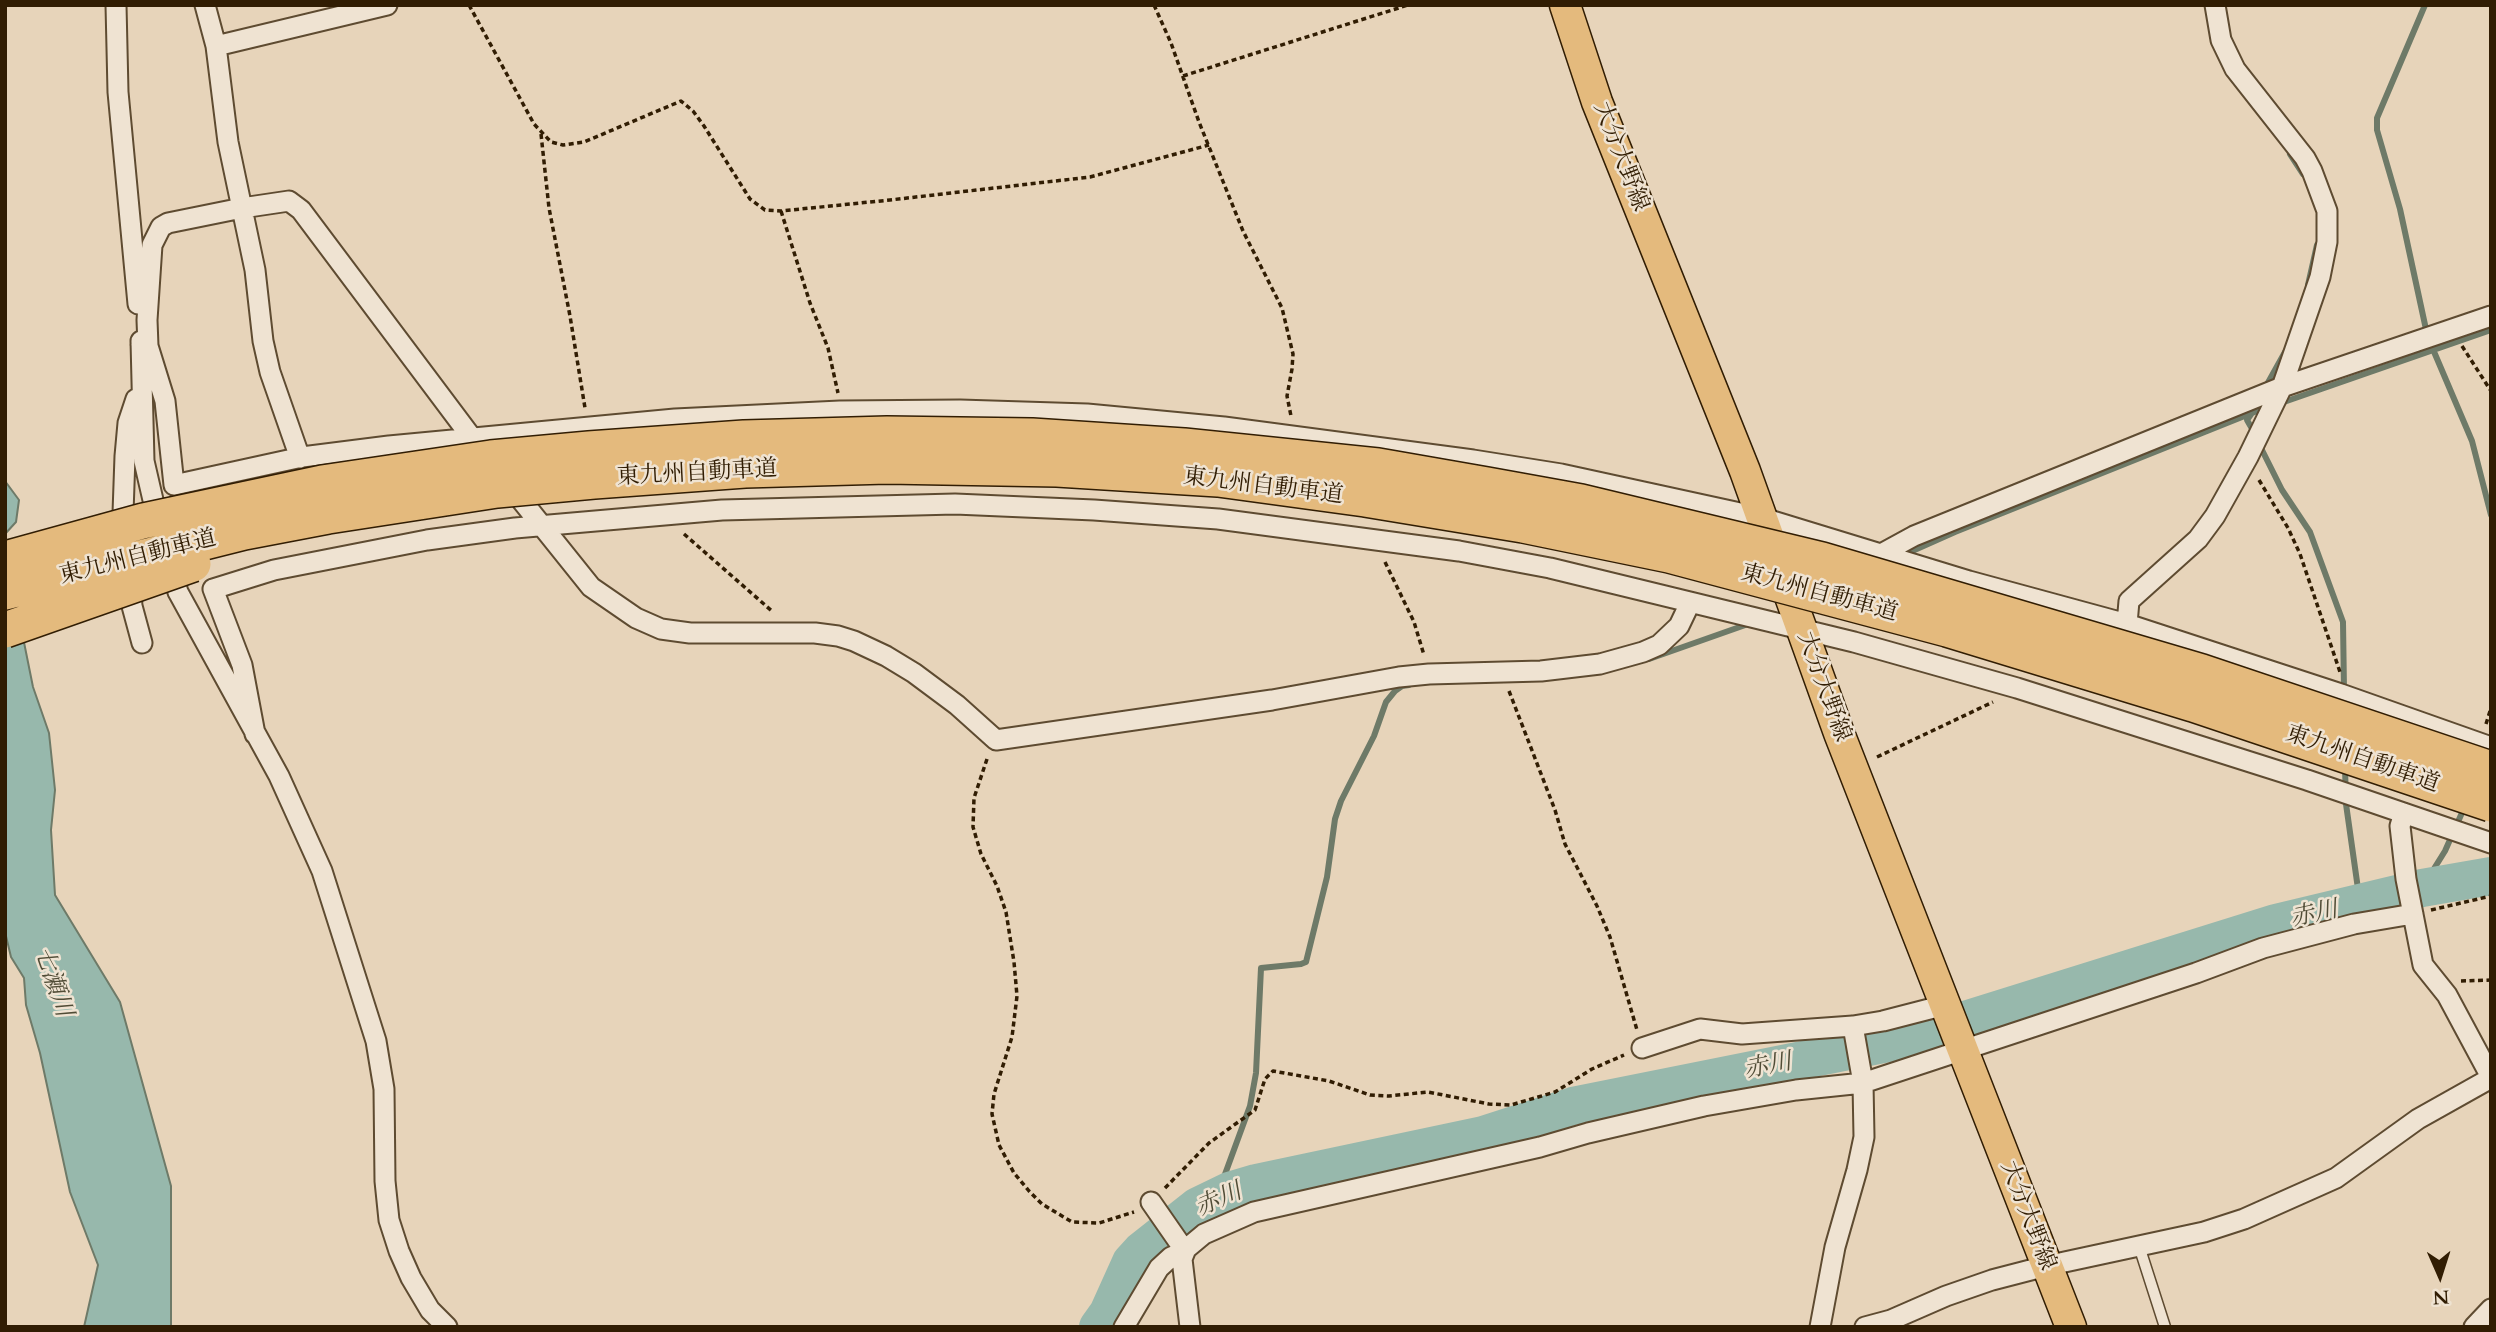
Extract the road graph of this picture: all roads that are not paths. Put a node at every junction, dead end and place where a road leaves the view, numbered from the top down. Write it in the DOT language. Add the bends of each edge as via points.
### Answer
graph roads {
  1 [pos="116,5"];
  2 [pos="205,5"];
  3 [pos="387,5"];
  4 [pos="1565,5"];
  5 [pos="2215,5"];
  6 [pos="216,46"];
  7 [pos="242,208"];
  8 [pos="2491,316"];
  9 [pos="144,346"];
  10 [pos="141,387"];
  11 [pos="2282,387"];
  12 [pos="481,448"];
  13 [pos="300,458"];
  14 [pos="328,516"];
  15 [pos="1763,518"];
  16 [pos="542,526"];
  17 [pos="5,533"];
  18 [pos="1881,554"];
  19 [pos="5,559"];
  20 [pos="5,592"];
  21 [pos="1690,603"];
  22 [pos="2127,624"];
  23 [pos="1802,629"];
  24 [pos="5,630"];
  25 [pos="142,643"];
  26 [pos="255,734"];
  27 [pos="2491,747"];
  28 [pos="2491,769"];
  29 [pos="2491,804"];
  30 [pos="2404,813"];
  31 [pos="2491,843"];
  32 [pos="2413,914"];
  33 [pos="1945,1005"];
  34 [pos="1853,1026"];
  35 [pos="1642,1048"];
  36 [pos="1962,1049"];
  37 [pos="2491,1077"];
  38 [pos="1863,1083"];
  39 [pos="1151,1202"];
  40 [pos="2139,1246"];
  41 [pos="1185,1251"];
  42 [pos="2046,1266"];
  43 [pos="2491,1310"];
  44 [pos="1898,1322"];
  45 [pos="447,1327"];
  46 [pos="1124,1327"];
  47 [pos="1190,1327"];
  48 [pos="1820,1327"];
  49 [pos="1865,1327"];
  50 [pos="2071,1327"];
  51 [pos="2165,1327"];
  52 [pos="2473,1327"];
  1 -- 9 [label="street" via="119,105"];
  2 -- 6 [label="street"];
  3 -- 6 [label="street"];
  4 -- 15 [label="main road, 大分大野線" via="1602,113"];
  5 -- 11 [label="street" via="2226,54 2305,158 2327,212 2325,258"];
  6 -- 7 [label="street"];
  7 -- 9 [label="street" via="168,223 157,232"];
  7 -- 12 [label="street" via="284,201 298,206"];
  7 -- 13 [label="street" via="266,356"];
  8 -- 11 [label="street"];
  9 -- 10 [label="street"];
  9 -- 13 [label="street" via="165,401 174,485"];
  10 -- 25 [label="street" via="128,423 123,513 132,606"];
  10 -- 26 [label="street" via="144,460 178,592"];
  11 -- 18 [label="street" via="1914,536"];
  11 -- 22 [label="street" via="2216,516 2198,539 2129,601"];
  12 -- 13 [label="street"];
  12 -- 15 [label="street" via="589,426 840,411 1087,414 1473,460 1561,474"];
  12 -- 16 [label="street"];
  12 -- 17 [label="highway, bridge" via="299,476"];
  12 -- 19 [label="highway, 東九州自動車道, bridge" via="395,471 143,521"];
  12 -- 28 [label="highway, 東九州自動車道, bridge" via="589,449 887,434 1032,436 1378,466 1581,502 1822,560 2202,671"];
  14 -- 20 [label="highway, 東九州自動車道, bridge"];
  14 -- 24 [label="highway, bridge"];
  14 -- 29 [label="highway, 東九州自動車道, bridge" via="497,490 745,470 887,466 1057,469 1218,479 1523,525 1656,552 1947,629 2193,704"];
  15 -- 18 [label="street"];
  15 -- 23 [label="main road, 大分大野線"];
  16 -- 21 [label="street" via="722,510 845,505 1094,510 1219,519 1459,551"];
  16 -- 21 [label="street" via="592,587 648,624 690,633 838,636 886,656 939,691 996,740 1399,677 1587,666 1659,645 1674,632"];
  16 -- 26 [label="street" via="415,543 274,570 213,589 242,666"];
  18 -- 22 [label="street"];
  21 -- 23 [label="street"];
  22 -- 27 [label="street"];
  23 -- 30 [label="street" via="2022,690"];
  23 -- 33 [label="main road, 大分大野線"];
  26 -- 45 [label="street" via="322,871 376,1041 384,1089 389,1220 399,1251 430,1310"];
  30 -- 31 [label="street"];
  30 -- 32 [label="street" via="2400,825"];
  32 -- 36 [label="street" via="2263,948"];
  32 -- 37 [label="street" via="2423,965 2447,995"];
  33 -- 34 [label="street"];
  33 -- 36 [label="main road, 大分大野線"];
  34 -- 35 [label="street" via="1742,1034 1700,1029"];
  34 -- 38 [label="street"];
  36 -- 38 [label="street"];
  36 -- 42 [label="main road, 大分大野線"];
  37 -- 40 [label="street" via="2418,1119 2336,1178 2224,1227"];
  38 -- 41 [label="street" via="1704,1106 1270,1207 1204,1234"];
  38 -- 48 [label="street" via="1862,1152 1835,1247"];
  39 -- 41 [label="street"];
  40 -- 42 [label="street"];
  40 -- 51 [label="lane"];
  41 -- 46 [label="street" via="1158,1268"];
  41 -- 47 [label="street"];
  42 -- 44 [label="street" via="1969,1288"];
  42 -- 50 [label="main road, 大分大野線"];
  43 -- 52 [label="street"];
  44 -- 49 [label="street"];
}
